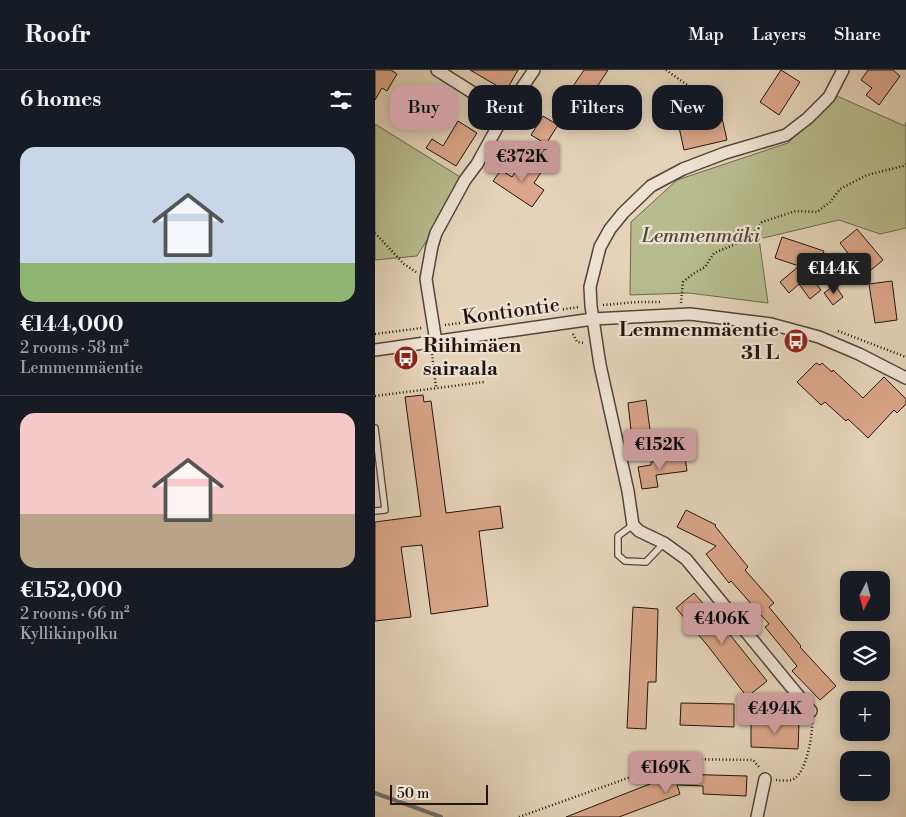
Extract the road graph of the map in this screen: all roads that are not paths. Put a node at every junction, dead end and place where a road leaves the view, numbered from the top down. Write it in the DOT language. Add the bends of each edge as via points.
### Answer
graph roads {
  1 [pos="437,70"];
  2 [pos="533,70"];
  3 [pos="843,70"];
  4 [pos="523,85"];
  5 [pos="468,90"];
  6 [pos="496,130"];
  7 [pos="593,319"];
  8 [pos="436,342"];
  9 [pos="375,350"];
  10 [pos="906,378"];
  11 [pos="375,428"];
  12 [pos="375,511"];
  13 [pos="633,525"];
  14 [pos="664,543"];
  15 [pos="811,711"];
  16 [pos="765,780"];
  17 [pos="757,817"];
  1 -- 5 [label="street"];
  2 -- 4 [label="street"];
  3 -- 7 [label="street" via="829,96 786,135 683,169 638,197 610,229 600,247 590,287"];
  6 -- 8 [label="street" via="465,180 432,246 426,279"];
  7 -- 8 [label="street, Kontiontie"];
  7 -- 10 [label="street, Kontiontie" via="690,314 771,324 819,338"];
  7 -- 13 [label="street"];
  8 -- 9 [label="street, Kontiontie"];
  11 -- 12 [label="lane" via="385,510"];
  13 -- 14 [label="street"];
  13 -- 14 [label="lane" via="618,536 618,555 625,561 646,562"];
  14 -- 15 [label="street" via="686,559"];
  16 -- 17 [label="street"];
}
